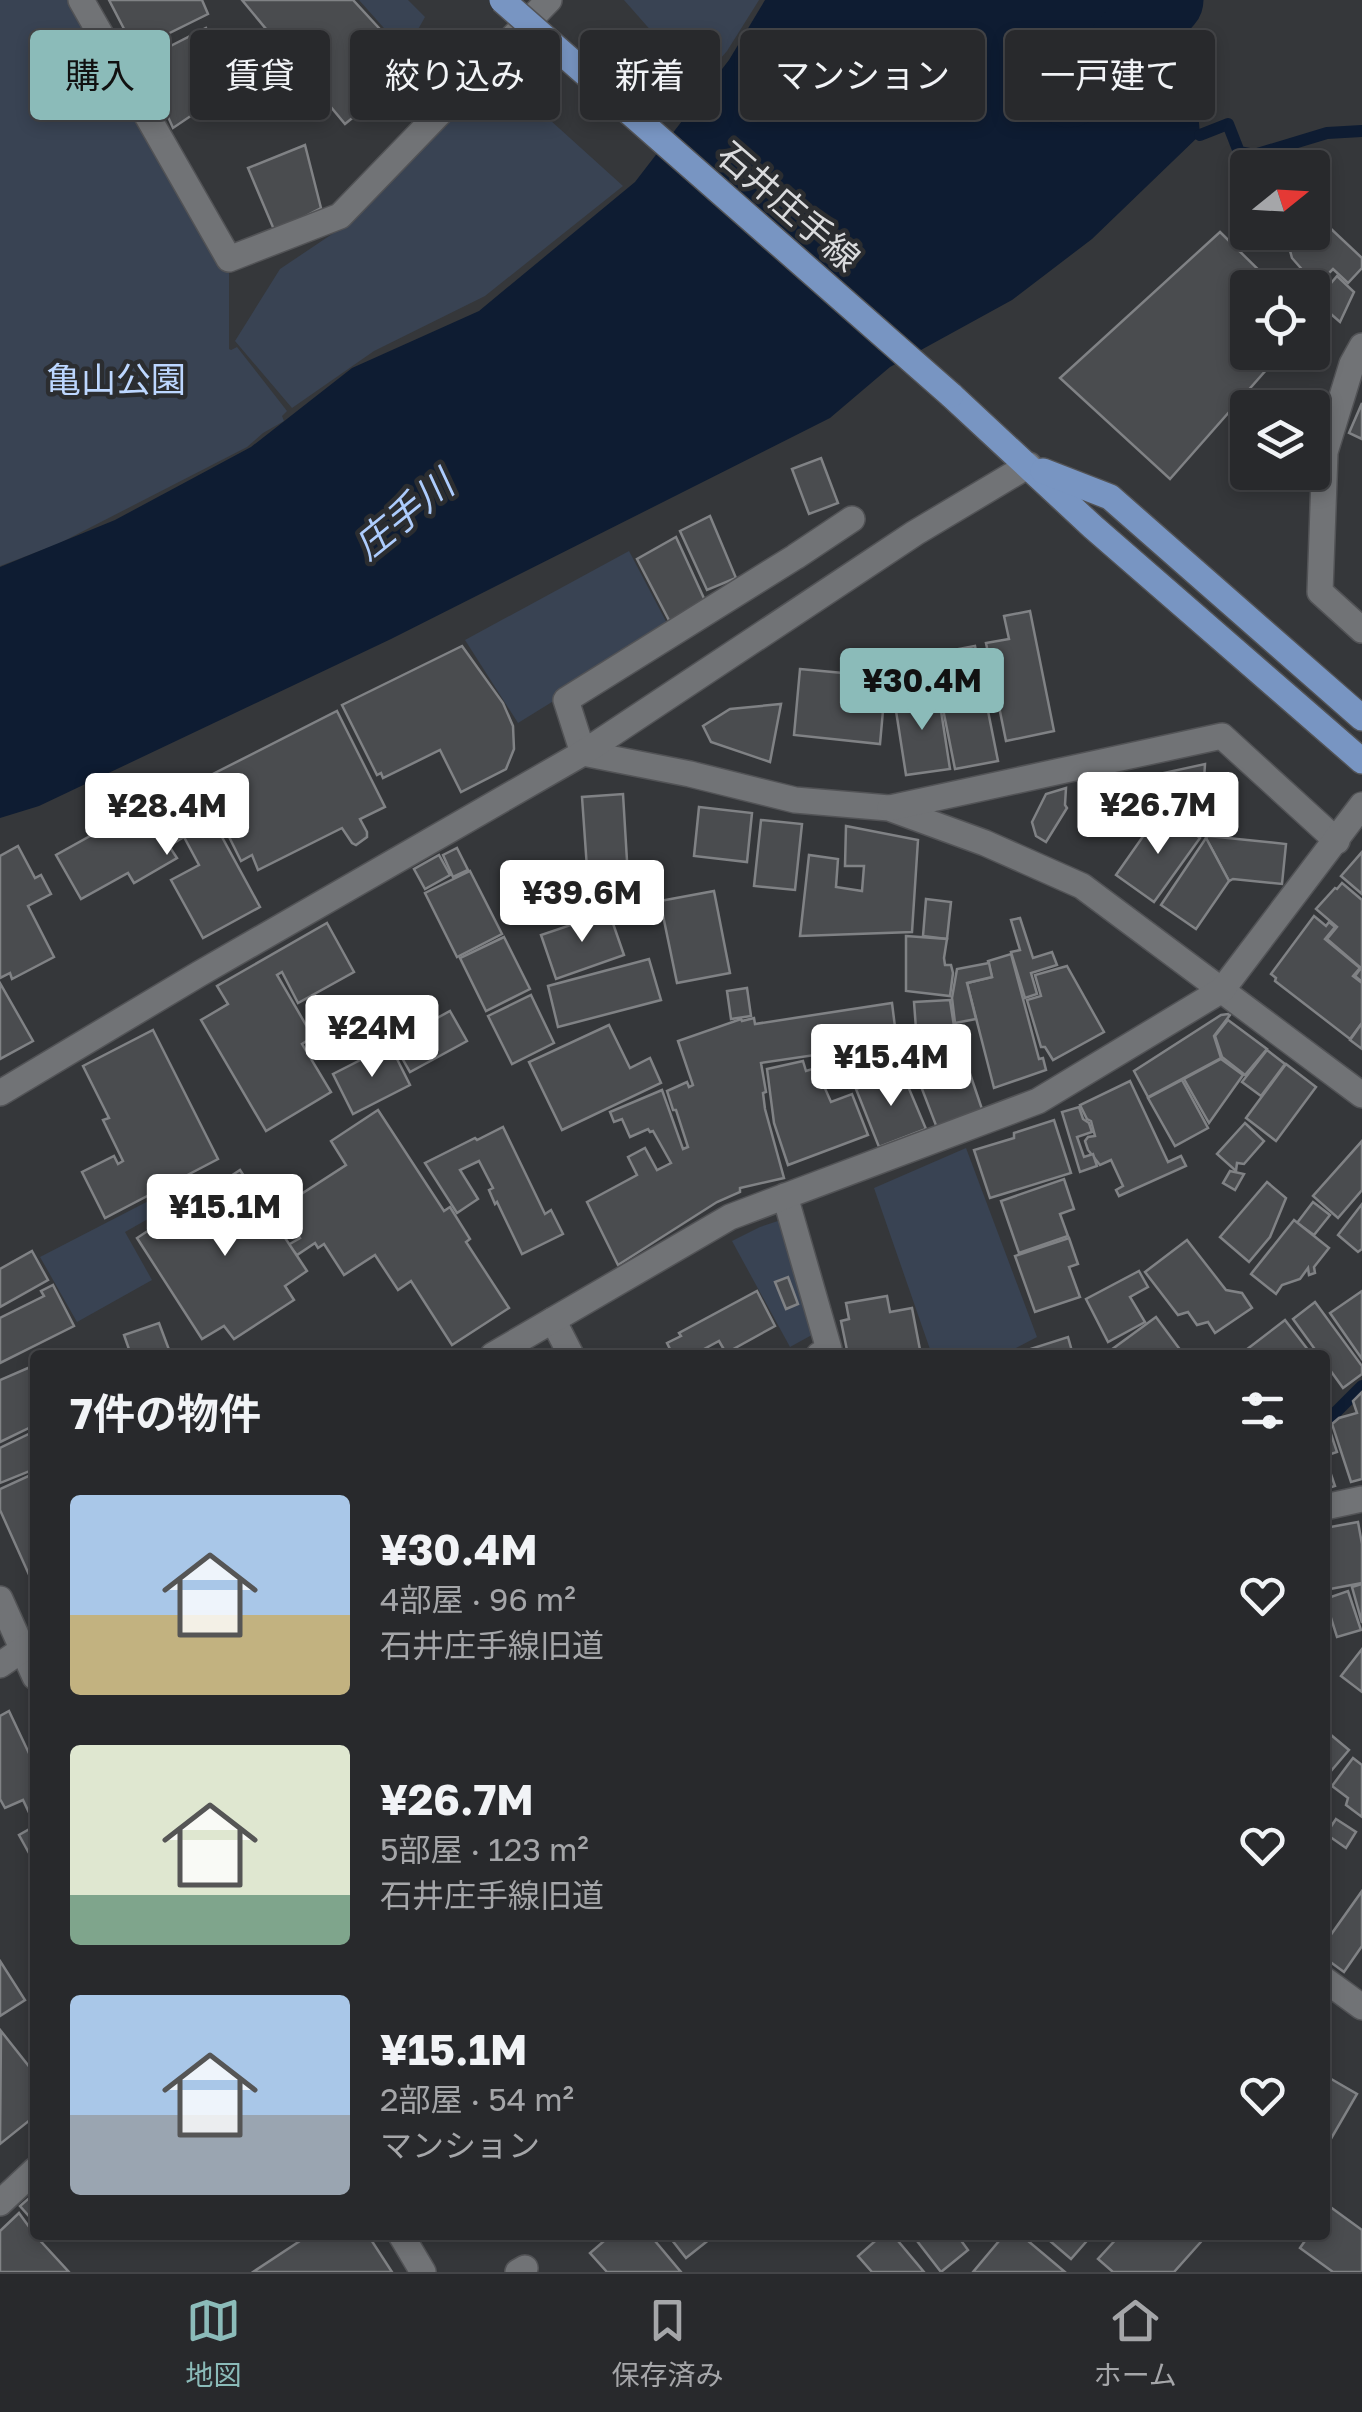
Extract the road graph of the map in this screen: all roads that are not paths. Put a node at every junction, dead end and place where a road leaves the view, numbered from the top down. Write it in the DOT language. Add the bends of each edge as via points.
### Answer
graph roads {
  1 [pos="81,0"];
  2 [pos="502,0"];
  3 [pos="550,0"];
  4 [pos="1362,346"];
  5 [pos="1029,466"];
  6 [pos="852,519"];
  7 [pos="1362,630"];
  8 [pos="1362,718"];
  9 [pos="583,752"];
  10 [pos="1362,760"];
  11 [pos="1362,805"];
  12 [pos="889,808"];
  13 [pos="1337,840"];
  14 [pos="1222,990"];
  15 [pos="0,1094"];
  16 [pos="1362,1095"];
  17 [pos="785,1196"];
  18 [pos="553,1320"];
  19 [pos="502,1350"];
  20 [pos="568,1350"];
  21 [pos="827,1350"];
  22 [pos="1362,1500"];
  23 [pos="1330,1506"];
  24 [pos="0,1599"];
  25 [pos="19,1652"];
  26 [pos="1330,1984"];
  27 [pos="1362,2007"];
  28 [pos="30,2175"];
  29 [pos="0,2204"];
  30 [pos="404,2240"];
  31 [pos="423,2272"];
  1 -- 3 [label="street" via="229,259 340,216"];
  2 -- 5 [label="main road, 石井庄手線, bridge"];
  4 -- 7 [label="street" via="1325,452 1320,592"];
  5 -- 8 [label="main road, 石井庄手線" via="1110,497"];
  5 -- 9 [label="street"];
  5 -- 10 [label="main road, 石井庄手線"];
  6 -- 9 [label="street" via="566,700"];
  9 -- 12 [label="street" via="794,800"];
  9 -- 15 [label="street"];
  11 -- 13 [label="street"];
  12 -- 13 [label="street" via="1222,736"];
  12 -- 14 [label="street" via="1082,886"];
  13 -- 14 [label="street"];
  14 -- 16 [label="street"];
  14 -- 17 [label="street" via="1038,1101"];
  17 -- 18 [label="street" via="730,1217"];
  17 -- 21 [label="street"];
  18 -- 19 [label="street"];
  18 -- 20 [label="street"];
  22 -- 23 [label="street"];
  24 -- 25 [label="street"];
  26 -- 27 [label="street"];
  28 -- 29 [label="street"];
  30 -- 31 [label="street"];
}
